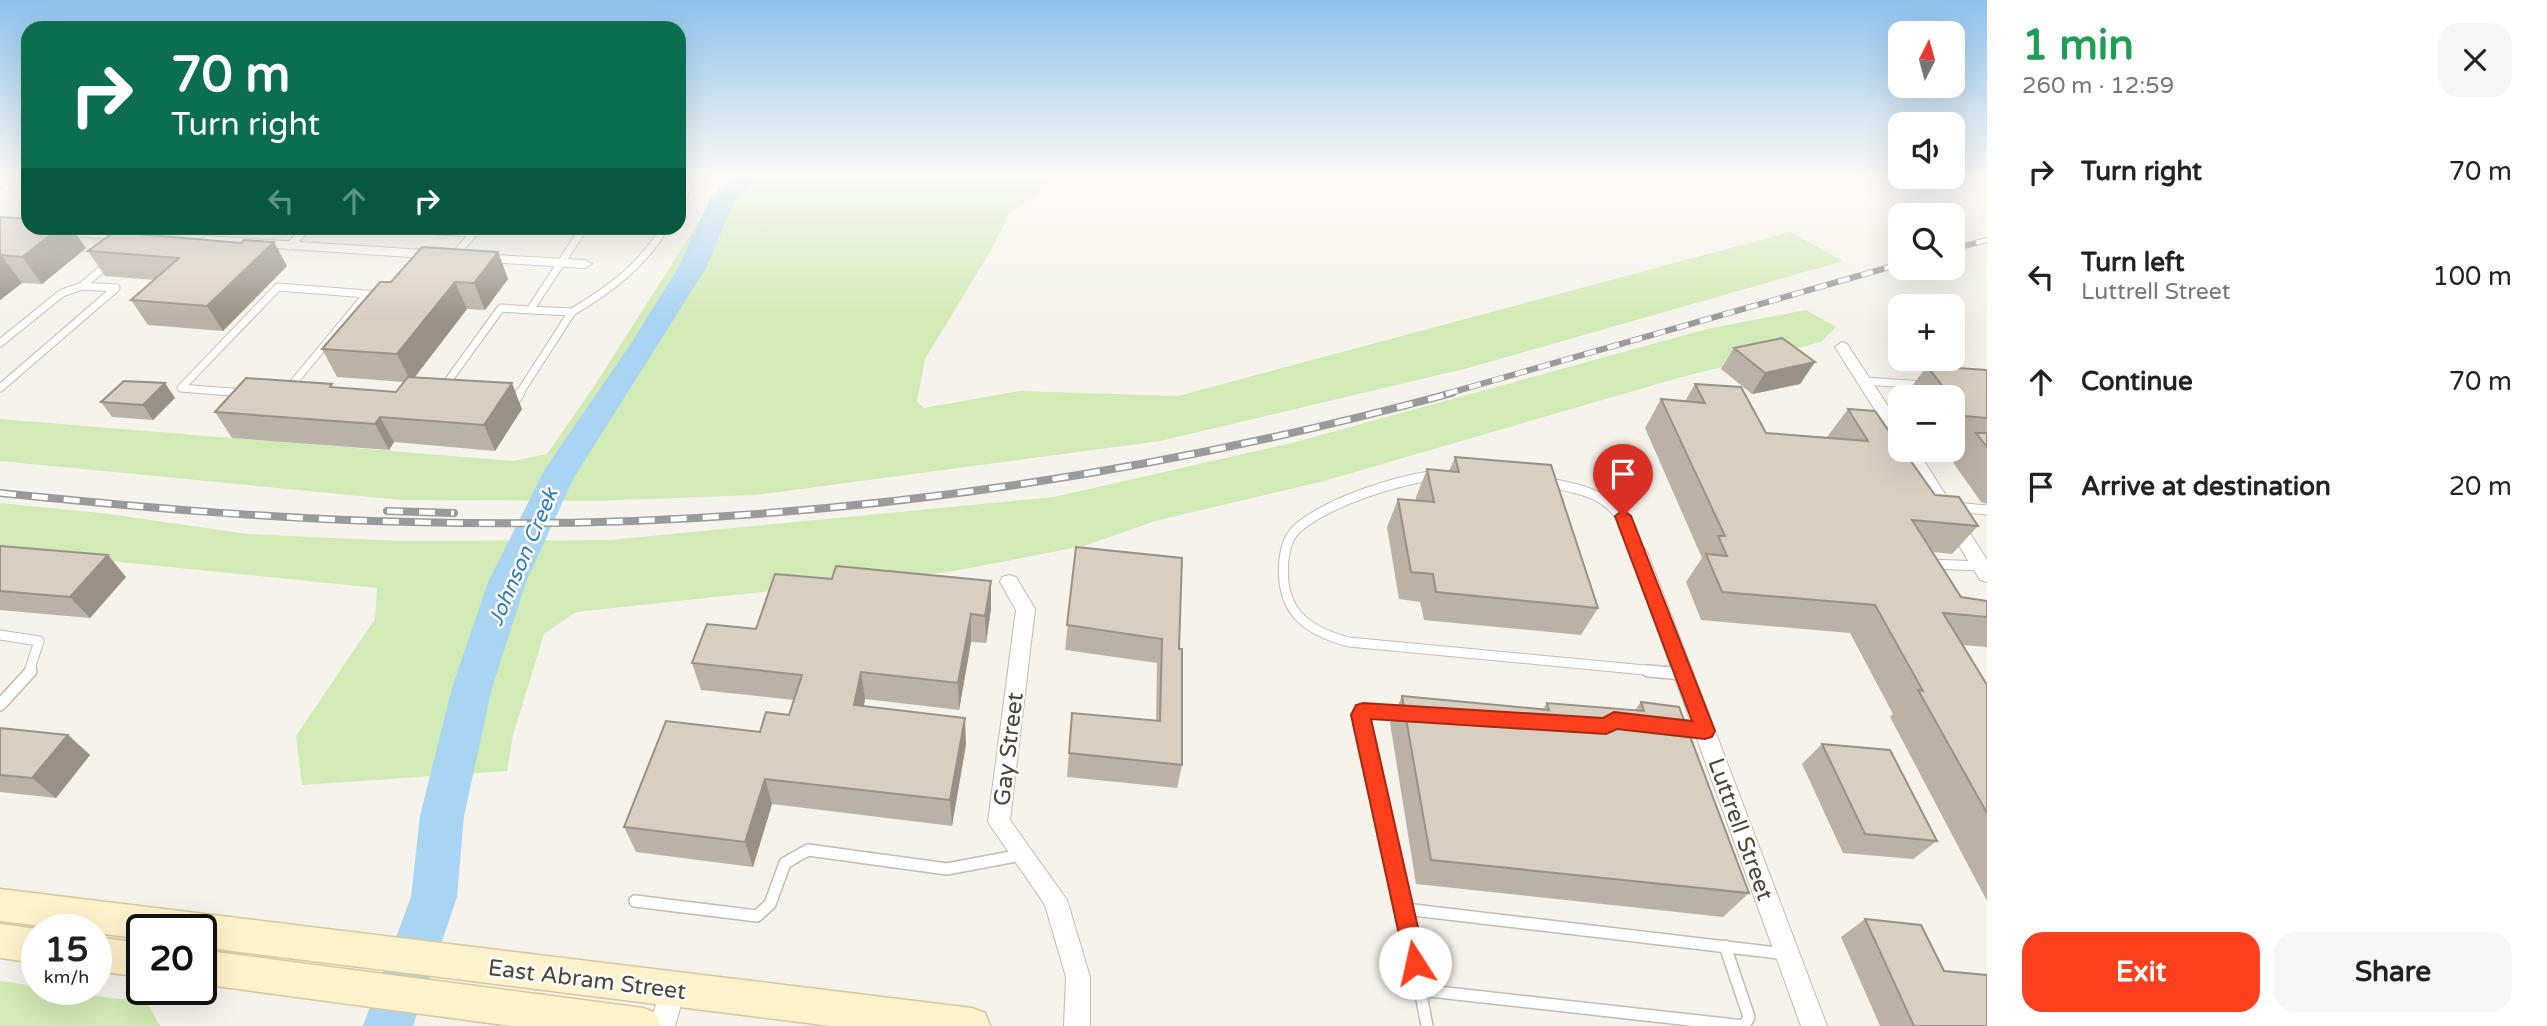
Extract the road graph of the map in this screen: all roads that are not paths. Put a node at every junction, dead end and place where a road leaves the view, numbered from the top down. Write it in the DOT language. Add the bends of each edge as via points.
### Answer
graph roads {
  1 [pos="137,235"];
  2 [pos="301,235"];
  3 [pos="472,235"];
  4 [pos="579,235"];
  5 [pos="661,235"];
  6 [pos="144,237"];
  7 [pos="197,240"];
  8 [pos="289,246"];
  9 [pos="129,248"];
  10 [pos="454,256"];
  11 [pos="112,260"];
  12 [pos="561,263"];
  13 [pos="585,264"];
  14 [pos="82,286"];
  15 [pos="530,310"];
  16 [pos="572,312"];
  17 [pos="0,343"];
  18 [pos="1842,347"];
  19 [pos="1864,381"];
  20 [pos="1932,385"];
  21 [pos="290,387"];
  22 [pos="0,388"];
  23 [pos="303,388"];
  24 [pos="258,394"];
  25 [pos="283,395"];
  26 [pos="449,397"];
  27 [pos="501,401"];
  28 [pos="1888,418"];
  29 [pos="1965,453"];
  30 [pos="1987,455"];
  31 [pos="1916,462"];
  32 [pos="1452,475"];
  33 [pos="1533,481"];
  34 [pos="1943,506"];
  35 [pos="1987,510"];
  36 [pos="1639,554"];
  37 [pos="1918,564"];
  38 [pos="1984,570"];
  39 [pos="1009,582"];
  40 [pos="0,635"];
  41 [pos="1684,674"];
  42 [pos="0,705"];
  43 [pos="1412,713"];
  44 [pos="1023,855"];
  45 [pos="635,901"];
  46 [pos="0,905"];
  47 [pos="1405,909"];
  48 [pos="126,921"];
  49 [pos="217,932"];
  50 [pos="0,941"];
  51 [pos="21,944"];
  52 [pos="1725,946"];
  53 [pos="1787,954"];
  54 [pos="217,969"];
  55 [pos="673,990"];
  56 [pos="1420,990"];
  57 [pos="643,1026"];
  58 [pos="662,1026"];
  59 [pos="972,1026"];
  60 [pos="1077,1026"];
  61 [pos="1427,1026"];
  62 [pos="1814,1026"];
  1 -- 6 [label="street"];
  2 -- 8 [label="lane"];
  3 -- 10 [label="lane"];
  4 -- 12 [label="lane"];
  5 -- 16 [label="lane" via="650,253 617,286"];
  6 -- 9 [label="lane"];
  7 -- 8 [label="street"];
  8 -- 10 [label="street"];
  10 -- 12 [label="street"];
  11 -- 14 [label="lane"];
  12 -- 13 [label="street"];
  12 -- 15 [label="lane"];
  14 -- 17 [label="lane" via="62,293"];
  14 -- 22 [label="lane" via="116,288"];
  15 -- 16 [label="lane"];
  15 -- 26 [label="lane" via="501,308 436,397"];
  16 -- 27 [label="lane" via="514,402"];
  18 -- 19 [label="street"];
  19 -- 20 [label="lane"];
  19 -- 28 [label="street"];
  21 -- 23 [label="lane"];
  21 -- 24 [label="lane" via="367,294 278,287 181,388"];
  21 -- 25 [label="lane"];
  29 -- 30 [label="lane"];
  31 -- 34 [label="street"];
  32 -- 41 [label="lane" via="1396,483 1304,522 1290,535 1282,577 1285,595 1309,628 1349,642"];
  33 -- 36 [label="lane" via="1590,489 1610,501 1623,516"];
  34 -- 35 [label="lane"];
  34 -- 38 [label="street"];
  36 -- 41 [label="street, Luttrell Street"];
  37 -- 38 [label="lane"];
  39 -- 44 [label="street, Gay Street" via="1026,609 999,822"];
  40 -- 42 [label="lane" via="39,641 32,669"];
  41 -- 53 [label="street, Luttrell Street" via="1699,730"];
  43 -- 47 [label="lane" via="1371,710 1360,715"];
  44 -- 45 [label="lane" via="947,869 808,850 785,863 771,904 757,916"];
  44 -- 60 [label="street, Gay Street" via="1055,900 1078,977"];
  46 -- 48 [label="main road"];
  47 -- 52 [label="lane"];
  47 -- 56 [label="lane"];
  49 -- 55 [label="main road, East Abram Street"];
  50 -- 51 [label="main road"];
  52 -- 53 [label="lane"];
  52 -- 56 [label="lane" via="1749,1017 1744,1026"];
  53 -- 62 [label="street, Luttrell Street"];
  54 -- 57 [label="main road, East Abram Street"];
  55 -- 58 [label="street"];
  55 -- 59 [label="main road, East Abram Street"];
  56 -- 61 [label="lane"];
}
